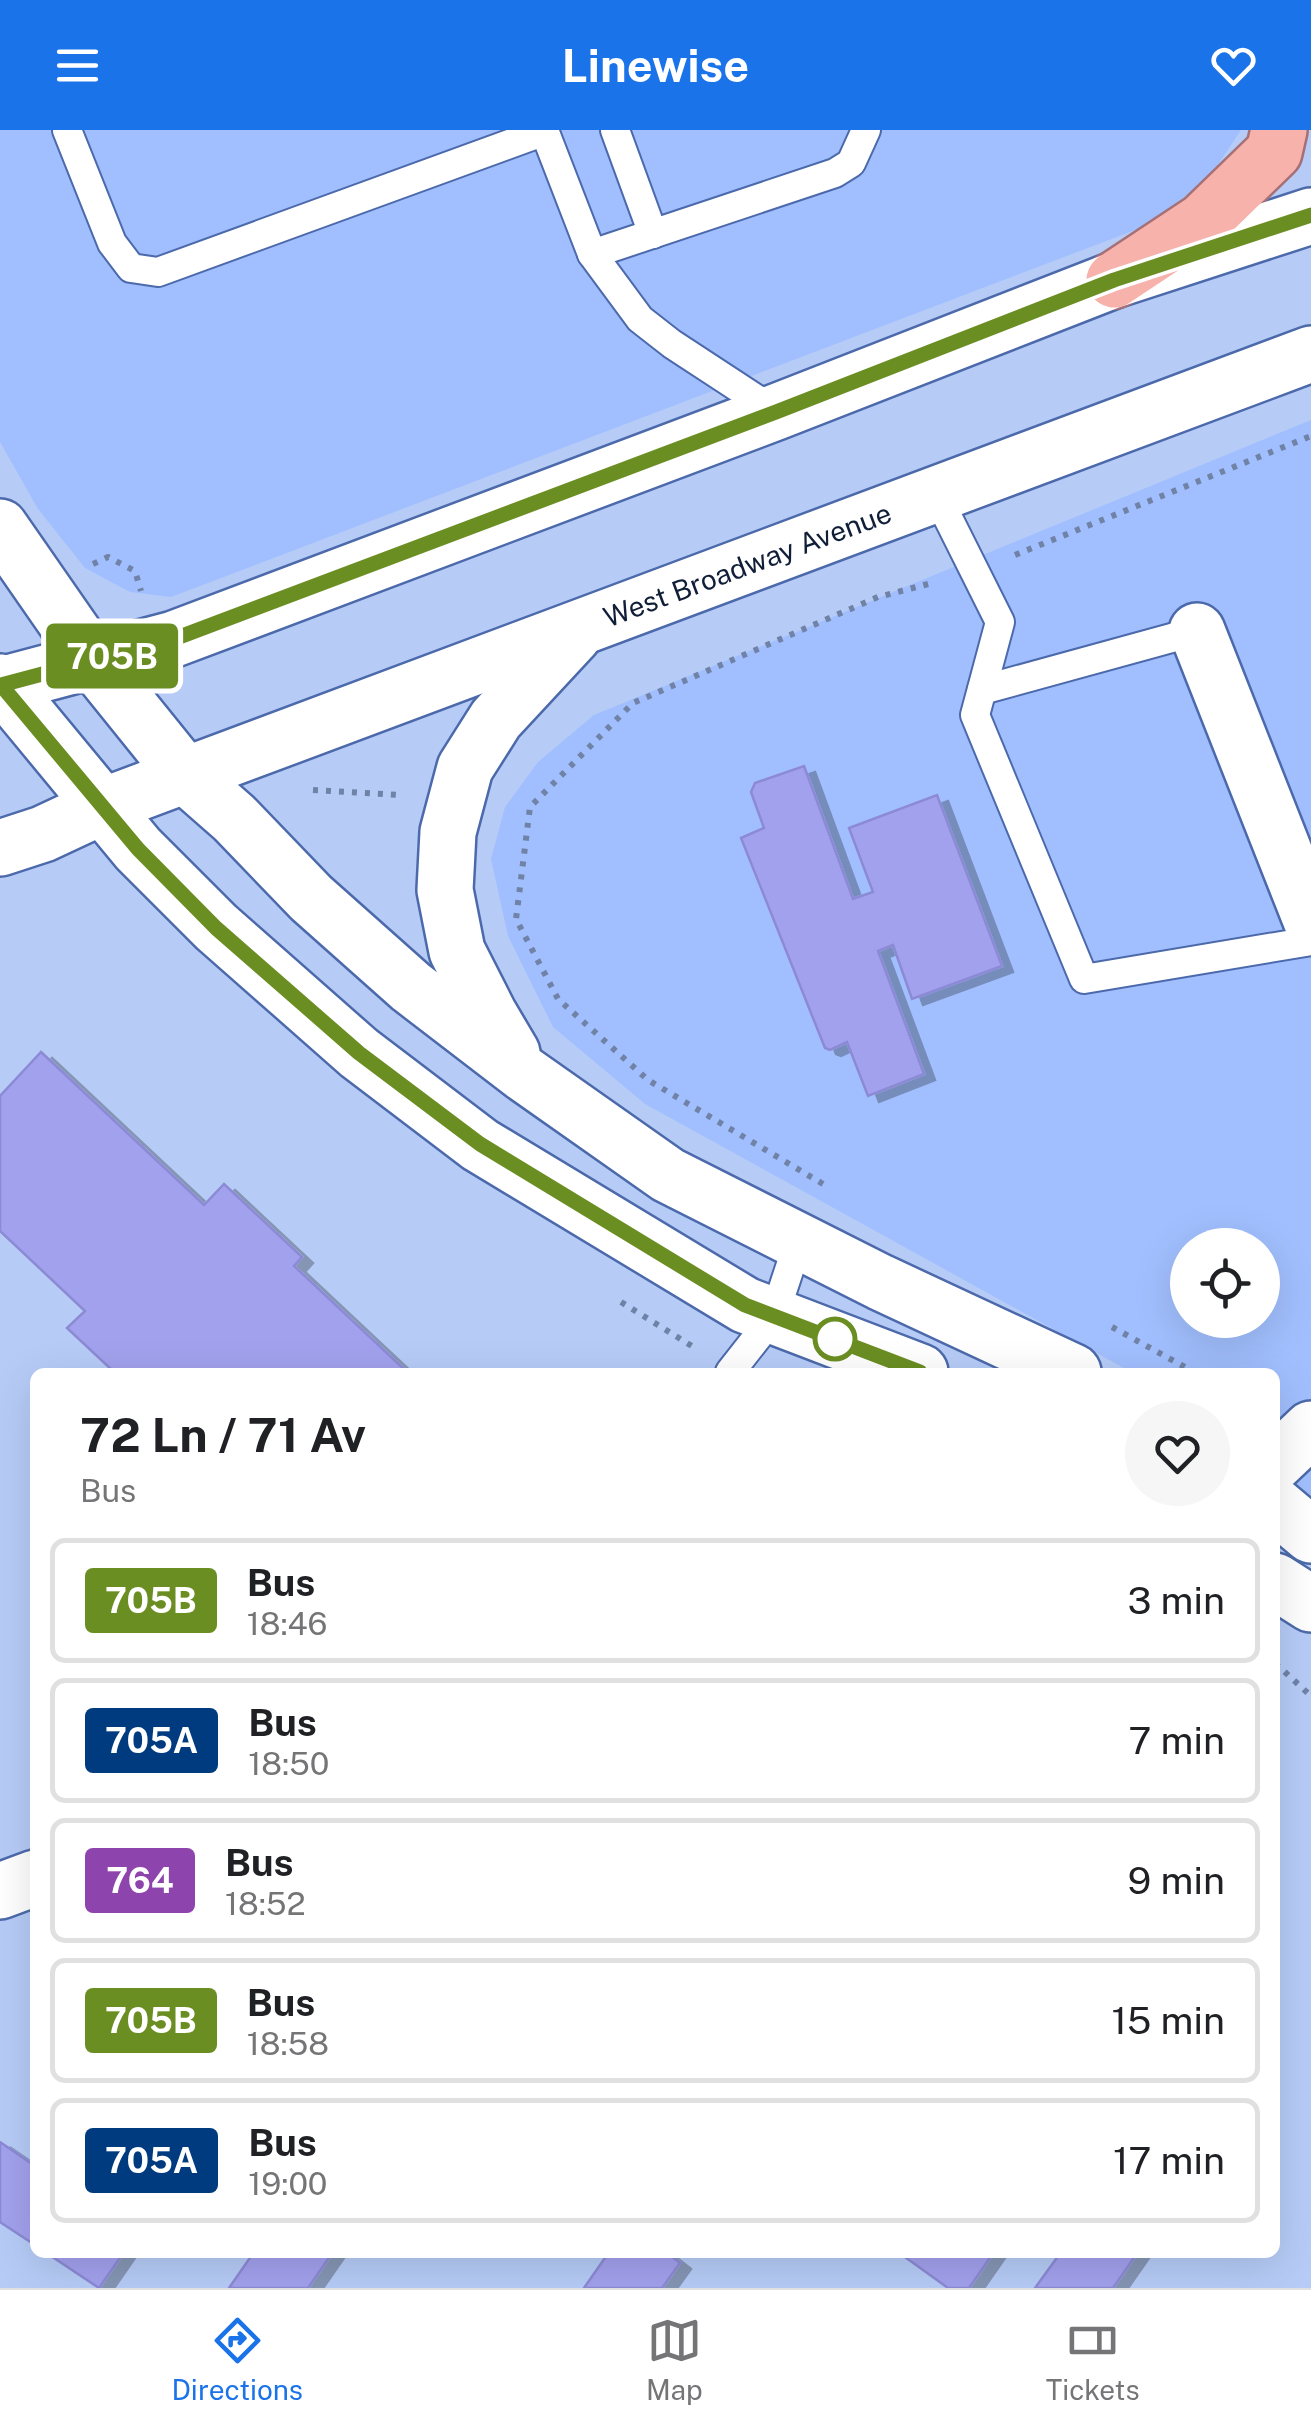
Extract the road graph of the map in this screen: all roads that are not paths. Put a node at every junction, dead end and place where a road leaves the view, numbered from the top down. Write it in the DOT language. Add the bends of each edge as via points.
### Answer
graph roads {
  1 [pos="67,130"];
  2 [pos="614,130"];
  3 [pos="866,130"];
  4 [pos="1279,130"];
  5 [pos="544,131"];
  6 [pos="1311,216"];
  7 [pos="653,234"];
  8 [pos="592,254"];
  9 [pos="1114,280"];
  10 [pos="1311,354"];
  11 [pos="776,412"];
  12 [pos="936,494"];
  13 [pos="0,527"];
  14 [pos="584,625"];
  15 [pos="1197,630"];
  16 [pos="92,661"];
  17 [pos="0,684"];
  18 [pos="982,690"];
  19 [pos="185,776"];
  20 [pos="103,806"];
  21 [pos="0,848"];
  22 [pos="1311,920"];
  23 [pos="1311,941"];
  24 [pos="523,1073"];
  25 [pos="800,1240"];
  26 [pos="774,1316"];
  27 [pos="733,1368"];
  28 [pos="910,1368"];
  29 [pos="1064,1368"];
  30 [pos="1311,1428"];
  31 [pos="1280,1458"];
  32 [pos="1280,1509"];
  33 [pos="1311,1535"];
  34 [pos="30,1880"];
  35 [pos="0,1891"];
  1 -- 5 [label="lane" via="112,243 131,268 158,272"];
  2 -- 7 [label="lane"];
  3 -- 7 [label="lane" via="851,163 835,173"];
  4 -- 9 [label="highway" via="1274,152 1203,221"];
  5 -- 8 [label="lane"];
  6 -- 9 [label="street"];
  7 -- 8 [label="lane"];
  8 -- 11 [label="lane" via="640,319"];
  9 -- 11 [label="street"];
  10 -- 12 [label="street, West Broadway Avenue"];
  11 -- 16 [label="street" via="174,639"];
  12 -- 14 [label="street, West Broadway Avenue"];
  12 -- 18 [label="lane" via="1000,622"];
  13 -- 16 [label="street"];
  14 -- 19 [label="street, West Broadway Avenue"];
  14 -- 24 [label="street" via="496,719 466,768 448,832 445,890 457,950"];
  15 -- 18 [label="lane"];
  15 -- 22 [label="street"];
  16 -- 17 [label="street"];
  16 -- 19 [label="street"];
  17 -- 20 [label="street"];
  18 -- 23 [label="lane" via="975,715 1084,979"];
  19 -- 20 [label="street, West Broadway Avenue"];
  19 -- 24 [label="street" via="397,974"];
  20 -- 21 [label="street, West Broadway Avenue"];
  20 -- 26 [label="street" via="216,928 374,1065 480,1144 729,1296"];
  24 -- 25 [label="street" via="668,1175"];
  25 -- 26 [label="lane"];
  25 -- 29 [label="street"];
  26 -- 27 [label="lane"];
  26 -- 28 [label="street"];
  30 -- 31 [label="street"];
  32 -- 33 [label="street"];
  34 -- 35 [label="street"];
}
